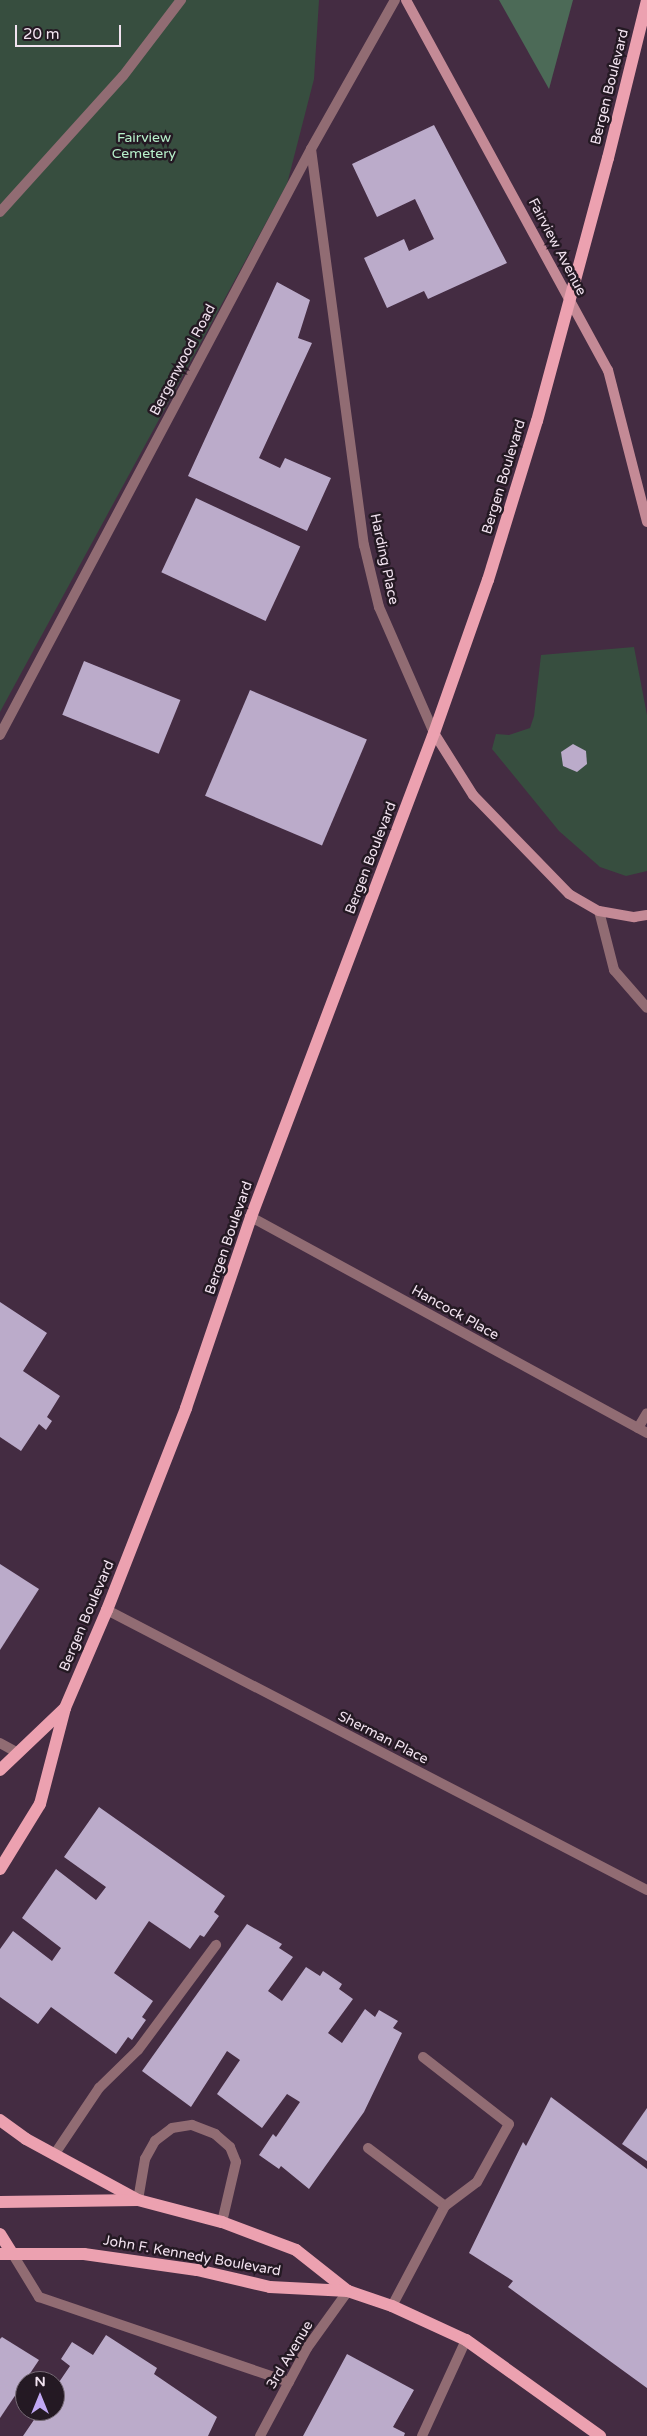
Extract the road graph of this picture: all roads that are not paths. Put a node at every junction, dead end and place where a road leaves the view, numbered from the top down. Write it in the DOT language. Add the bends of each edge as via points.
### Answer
graph roads {
  1 [pos="181,0"];
  2 [pos="395,0"];
  3 [pos="406,0"];
  4 [pos="647,0"];
  5 [pos="310,149"];
  6 [pos="0,212"];
  7 [pos="647,522"];
  8 [pos="434,733"];
  9 [pos="0,735"];
  10 [pos="599,911"];
  11 [pos="647,915"];
  12 [pos="647,1008"];
  13 [pos="251,1217"];
  14 [pos="647,1413"];
  15 [pos="642,1431"];
  16 [pos="107,1610"];
  17 [pos="65,1708"];
  18 [pos="0,1743"];
  19 [pos="18,1753"];
  20 [pos="0,1770"];
  21 [pos="0,1869"];
  22 [pos="647,1890"];
  23 [pos="216,1945"];
  24 [pos="423,2057"];
  25 [pos="0,2120"];
  26 [pos="368,2148"];
  27 [pos="54,2155"];
  28 [pos="138,2200"];
  29 [pos="0,2202"];
  30 [pos="445,2206"];
  31 [pos="222,2222"];
  32 [pos="0,2234"];
  33 [pos="6,2254"];
  34 [pos="348,2291"];
  35 [pos="392,2306"];
  36 [pos="466,2340"];
  37 [pos="289,2382"];
  38 [pos="260,2436"];
  39 [pos="422,2436"];
  40 [pos="600,2436"];
  1 -- 6 [label="street" via="123,76"];
  2 -- 5 [label="street, Bergenwood Road"];
  3 -- 7 [label="main road, Fairview Avenue" via="608,370"];
  4 -- 8 [label="main road, Bergen Boulevard, bridge" via="537,421 488,580"];
  5 -- 8 [label="street, Harding Place" via="364,545 379,608"];
  5 -- 9 [label="street, Bergenwood Road"];
  8 -- 10 [label="main road, Harding Place" via="473,795 569,894"];
  8 -- 13 [label="main road, Bergen Boulevard"];
  10 -- 11 [label="main road, Harding Place"];
  10 -- 12 [label="street" via="614,970"];
  13 -- 15 [label="street, Hancock Place"];
  13 -- 16 [label="main road, Bergen Boulevard" via="186,1408"];
  14 -- 15 [label="street"];
  16 -- 17 [label="main road, Bergen Boulevard"];
  16 -- 22 [label="street, Sherman Place"];
  17 -- 19 [label="main road, Bergen Boulevard"];
  17 -- 21 [label="main road, Bergen Boulevard" via="40,1804"];
  18 -- 19 [label="street"];
  19 -- 20 [label="main road, Bergen Boulevard"];
  23 -- 27 [label="street" via="138,2050 99,2088"];
  24 -- 30 [label="street" via="509,2124 477,2182"];
  25 -- 27 [label="main road"];
  26 -- 30 [label="street"];
  27 -- 28 [label="main road"];
  28 -- 29 [label="main road, John F. Kennedy Boulevard"];
  28 -- 31 [label="main road, John F. Kennedy Boulevard"];
  28 -- 31 [label="street" via="145,2159 154,2140 172,2128 192,2125 215,2134 230,2147 236,2162"];
  30 -- 35 [label="street"];
  31 -- 34 [label="main road, John F. Kennedy Boulevard" via="296,2250"];
  32 -- 33 [label="main road"];
  33 -- 34 [label="main road, John F. Kennedy Boulevard" via="84,2254 197,2270 270,2287"];
  33 -- 37 [label="street" via="39,2297"];
  34 -- 35 [label="main road, John F. Kennedy Boulevard"];
  34 -- 37 [label="street, 3rd Avenue" via="306,2348"];
  35 -- 36 [label="main road, John F. Kennedy Boulevard"];
  36 -- 39 [label="street"];
  36 -- 40 [label="main road, John F. Kennedy Boulevard"];
  37 -- 38 [label="street, 3rd Avenue"];
}
